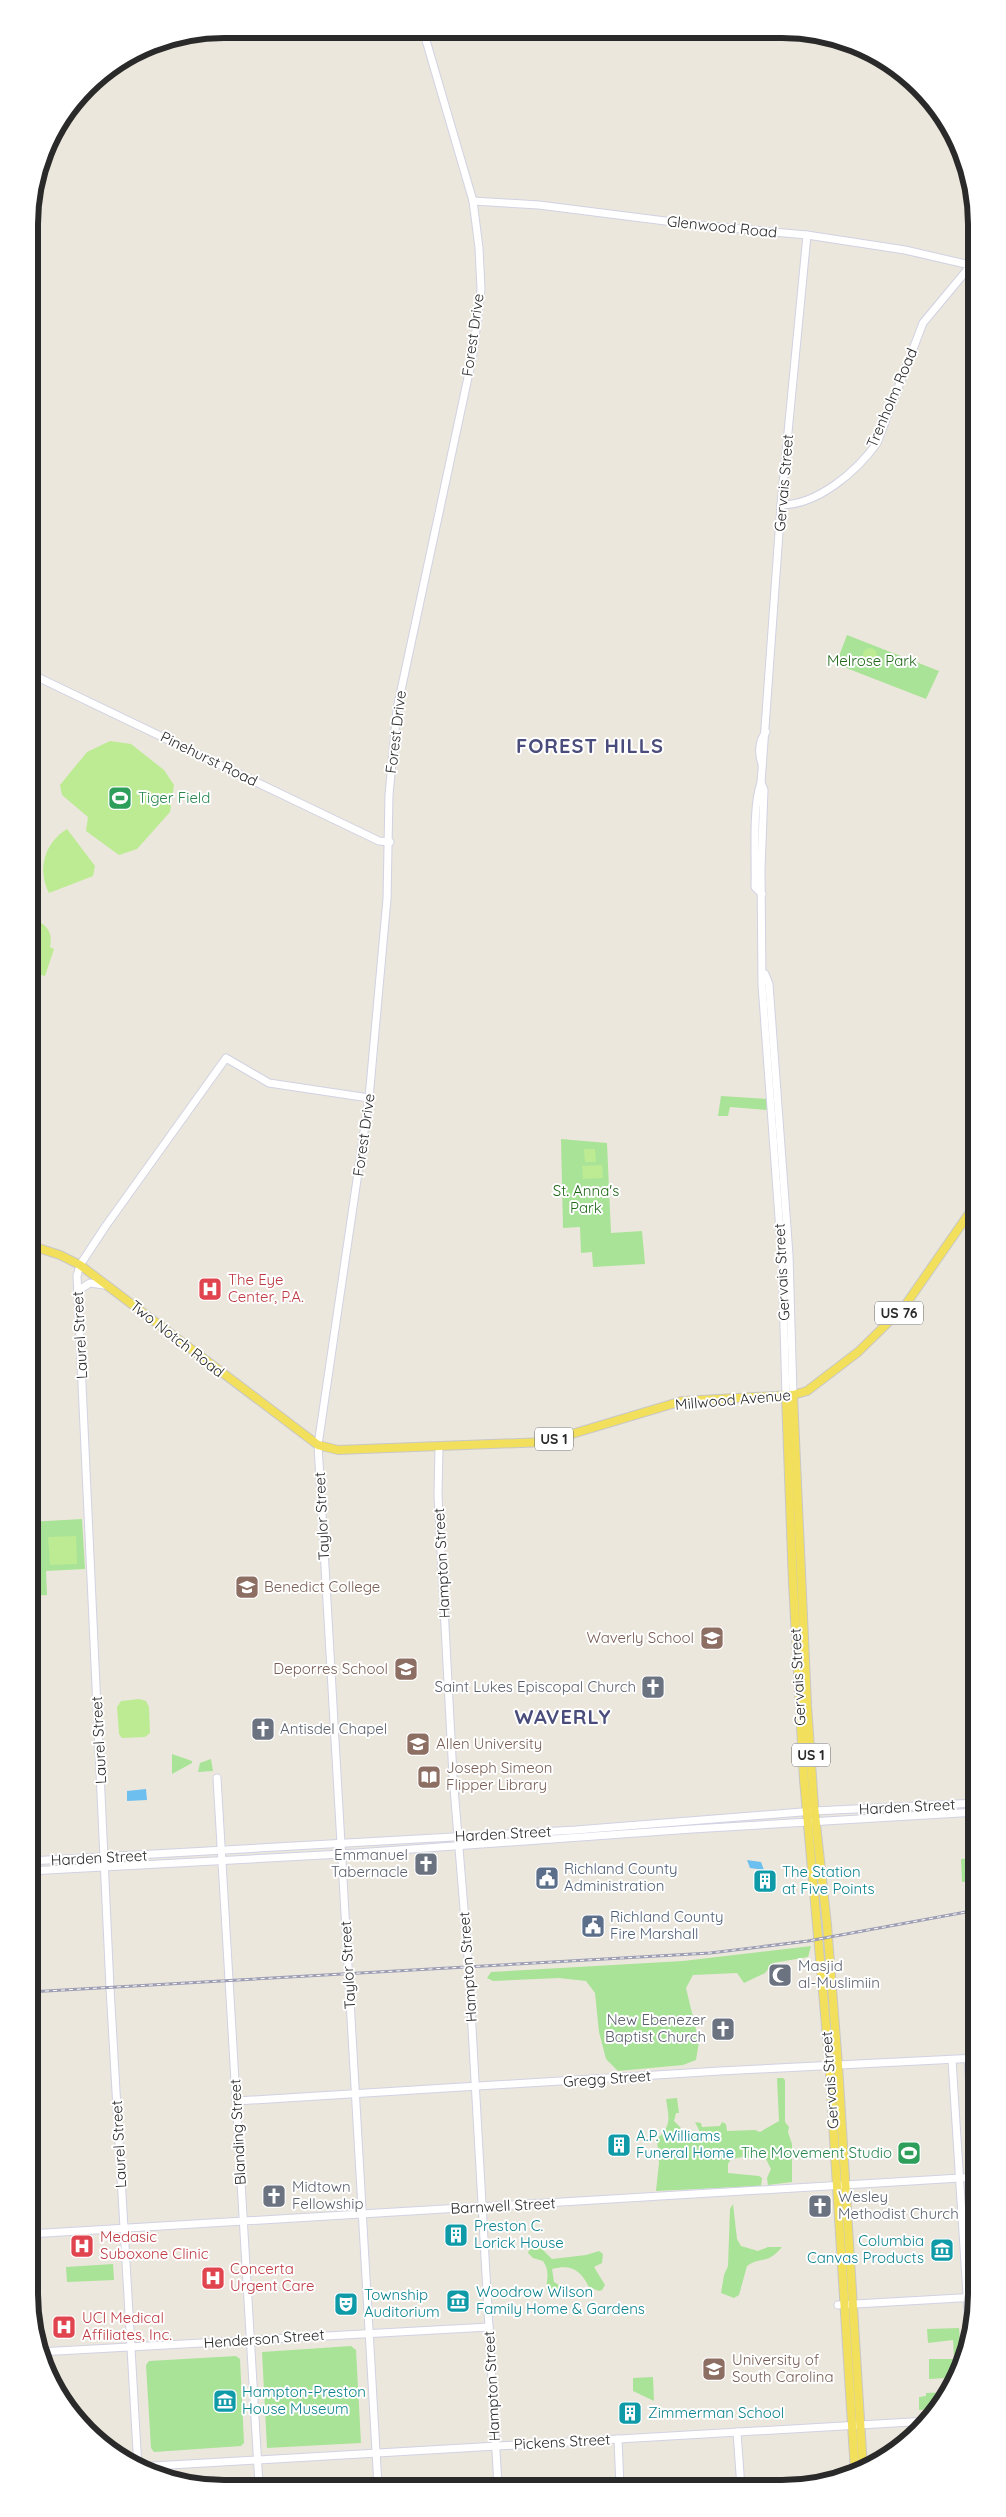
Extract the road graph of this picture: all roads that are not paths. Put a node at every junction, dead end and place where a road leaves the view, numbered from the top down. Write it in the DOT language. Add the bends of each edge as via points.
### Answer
graph roads {
  1 [pos="425,38"];
  2 [pos="473,200"];
  3 [pos="806,235"];
  4 [pos="968,265"];
  5 [pos="968,267"];
  6 [pos="781,506"];
  7 [pos="38,677"];
  8 [pos="390,842"];
  9 [pos="369,1098"];
  10 [pos="968,1215"];
  11 [pos="38,1248"];
  12 [pos="80,1265"];
  13 [pos="110,1287"];
  14 [pos="78,1294"];
  15 [pos="790,1396"];
  16 [pos="318,1445"];
  17 [pos="438,1447"];
  18 [pos="218,1778"];
  19 [pos="968,1803"];
  20 [pos="810,1811"];
  21 [pos="968,1812"];
  22 [pos="812,1821"];
  23 [pos="458,1836"];
  24 [pos="341,1845"];
  25 [pos="460,1845"];
  26 [pos="222,1852"];
  27 [pos="342,1854"];
  28 [pos="105,1858"];
  29 [pos="38,1861"];
  30 [pos="222,1861"];
  31 [pos="104,1867"];
  32 [pos="38,1871"];
  33 [pos="968,2059"];
  34 [pos="952,2060"];
  35 [pos="838,2065"];
  36 [pos="829,2066"];
  37 [pos="475,2088"];
  38 [pos="356,2094"];
  39 [pos="236,2101"];
  40 [pos="968,2178"];
  41 [pos="959,2179"];
  42 [pos="846,2185"];
  43 [pos="837,2186"];
  44 [pos="482,2207"];
  45 [pos="362,2214"];
  46 [pos="243,2220"];
  47 [pos="124,2227"];
  48 [pos="38,2233"];
  49 [pos="964,2240"];
  50 [pos="968,2240"];
  51 [pos="967,2298"];
  52 [pos="853,2304"];
  53 [pos="841,2305"];
  54 [pos="968,2309"];
  55 [pos="489,2327"];
  56 [pos="369,2332"];
  57 [pos="250,2340"];
  58 [pos="131,2348"];
  59 [pos="47,2352"];
  60 [pos="917,2422"];
  61 [pos="856,2425"];
  62 [pos="738,2432"];
  63 [pos="618,2439"];
  64 [pos="496,2446"];
  65 [pos="376,2453"];
  66 [pos="137,2458"];
  67 [pos="258,2460"];
  68 [pos="862,2461"];
  69 [pos="855,2464"];
  70 [pos="156,2467"];
  71 [pos="259,2480"];
  72 [pos="378,2480"];
  73 [pos="498,2480"];
  74 [pos="620,2480"];
  75 [pos="741,2480"];
  1 -- 2 [label="street, Forest Drive"];
  2 -- 3 [label="street, Glenwood Road"];
  2 -- 8 [label="street, Forest Drive" via="479,248 477,329 397,709"];
  3 -- 4 [label="street, Glenwood Road" via="905,250"];
  3 -- 6 [label="street, Gervais Street"];
  5 -- 6 [label="street, Trenholm Road" via="923,323 877,442 866,458 843,480 794,505"];
  6 -- 15 [label="street, Gervais Street" via="761,783 764,790 762,994"];
  7 -- 8 [label="street, Pinehurst Road" via="379,841"];
  8 -- 9 [label="street, Forest Drive"];
  9 -- 12 [label="street, Laurel Street" via="270,1083 226,1058"];
  9 -- 16 [label="street, Forest Drive"];
  10 -- 15 [label="main road, Millwood Avenue / US 76" via="904,1307 858,1352 807,1391"];
  11 -- 12 [label="main road, Two Notch Road / US 1" via="60,1254"];
  12 -- 13 [label="main road, Two Notch Road / US 1"];
  12 -- 14 [label="street, Laurel Street"];
  13 -- 14 [label="street" via="90,1283"];
  13 -- 16 [label="main road, Two Notch Road / US 1"];
  14 -- 28 [label="street, Laurel Street"];
  15 -- 17 [label="main road, Millwood Avenue / US 1" via="682,1401 545,1442"];
  15 -- 20 [label="main road, Gervais Street / US 1" via="793,1583"];
  16 -- 17 [label="main road, Millwood Avenue / US 1" via="338,1450"];
  16 -- 24 [label="street, Taylor Street"];
  17 -- 23 [label="street, Hampton Street"];
  18 -- 26 [label="street, Blanding Street"];
  19 -- 20 [label="street, Harden Street"];
  20 -- 22 [label="main road, Gervais Street / US 1"];
  20 -- 23 [label="street, Harden Street"];
  21 -- 22 [label="street, Harden Street"];
  22 -- 25 [label="street, Harden Street"];
  22 -- 35 [label="main road, Gervais Street"];
  22 -- 36 [label="main road, Gervais Street / US 1"];
  23 -- 24 [label="street, Harden Street"];
  23 -- 25 [label="street, Hampton Street"];
  24 -- 26 [label="street, Harden Street"];
  24 -- 27 [label="street, Taylor Street"];
  25 -- 27 [label="street, Harden Street"];
  25 -- 37 [label="street, Hampton Street"];
  26 -- 28 [label="street, Harden Street"];
  26 -- 30 [label="street, Blanding Street"];
  27 -- 30 [label="street, Harden Street"];
  27 -- 38 [label="street, Taylor Street"];
  28 -- 29 [label="street, Harden Street"];
  28 -- 31 [label="street, Laurel Street"];
  30 -- 31 [label="street, Harden Street"];
  30 -- 39 [label="street, Blanding Street"];
  31 -- 32 [label="street, Harden Street"];
  31 -- 47 [label="street, Laurel Street"];
  33 -- 34 [label="street, Gregg Street"];
  34 -- 35 [label="street, Gregg Street"];
  34 -- 41 [label="street"];
  35 -- 36 [label="street, Gregg Street"];
  35 -- 42 [label="main road, Gervais Street"];
  36 -- 37 [label="street, Gregg Street"];
  36 -- 43 [label="main road, Gervais Street / US 1"];
  37 -- 38 [label="street, Gregg Street"];
  37 -- 44 [label="street, Hampton Street"];
  38 -- 39 [label="street, Gregg Street"];
  38 -- 45 [label="street, Taylor Street"];
  39 -- 46 [label="street, Blanding Street"];
  40 -- 41 [label="street, Barnwell Street"];
  41 -- 42 [label="street, Barnwell Street"];
  41 -- 49 [label="street"];
  42 -- 43 [label="street, Barnwell Street"];
  42 -- 52 [label="main road, Gervais Street"];
  43 -- 44 [label="street, Barnwell Street"];
  43 -- 53 [label="main road, Gervais Street / US 1"];
  44 -- 45 [label="street, Barnwell Street"];
  44 -- 55 [label="street, Hampton Street"];
  45 -- 46 [label="street, Barnwell Street"];
  45 -- 56 [label="street, Taylor Street"];
  46 -- 47 [label="street, Barnwell Street"];
  46 -- 57 [label="street, Blanding Street"];
  47 -- 48 [label="street, Barnwell Street"];
  47 -- 58 [label="street, Laurel Street"];
  49 -- 50 [label="street"];
  49 -- 51 [label="street"];
  51 -- 52 [label="street"];
  51 -- 54 [label="street"];
  52 -- 53 [label="street"];
  52 -- 61 [label="main road, Gervais Street"];
  53 -- 61 [label="main road, Gervais Street / US 1"];
  55 -- 56 [label="street, Henderson Street"];
  55 -- 64 [label="street, Hampton Street"];
  56 -- 57 [label="street, Henderson Street"];
  56 -- 65 [label="street, Taylor Street"];
  57 -- 58 [label="street, Henderson Street"];
  57 -- 67 [label="street, Blanding Street"];
  58 -- 59 [label="street, Henderson Street"];
  58 -- 66 [label="street, Laurel Street"];
  60 -- 61 [label="street, Pickens Street"];
  61 -- 62 [label="street, Pickens Street"];
  61 -- 68 [label="main road, Gervais Street"];
  61 -- 69 [label="main road, Gervais Street / US 1"];
  62 -- 63 [label="street, Pickens Street"];
  62 -- 75 [label="street"];
  63 -- 64 [label="street, Pickens Street"];
  63 -- 74 [label="street"];
  64 -- 65 [label="street, Pickens Street"];
  64 -- 73 [label="street, Hampton Street"];
  65 -- 67 [label="street, Pickens Street"];
  65 -- 72 [label="street, Taylor Street"];
  67 -- 70 [label="street, Pickens Street"];
  67 -- 71 [label="street, Blanding Street"];
}
